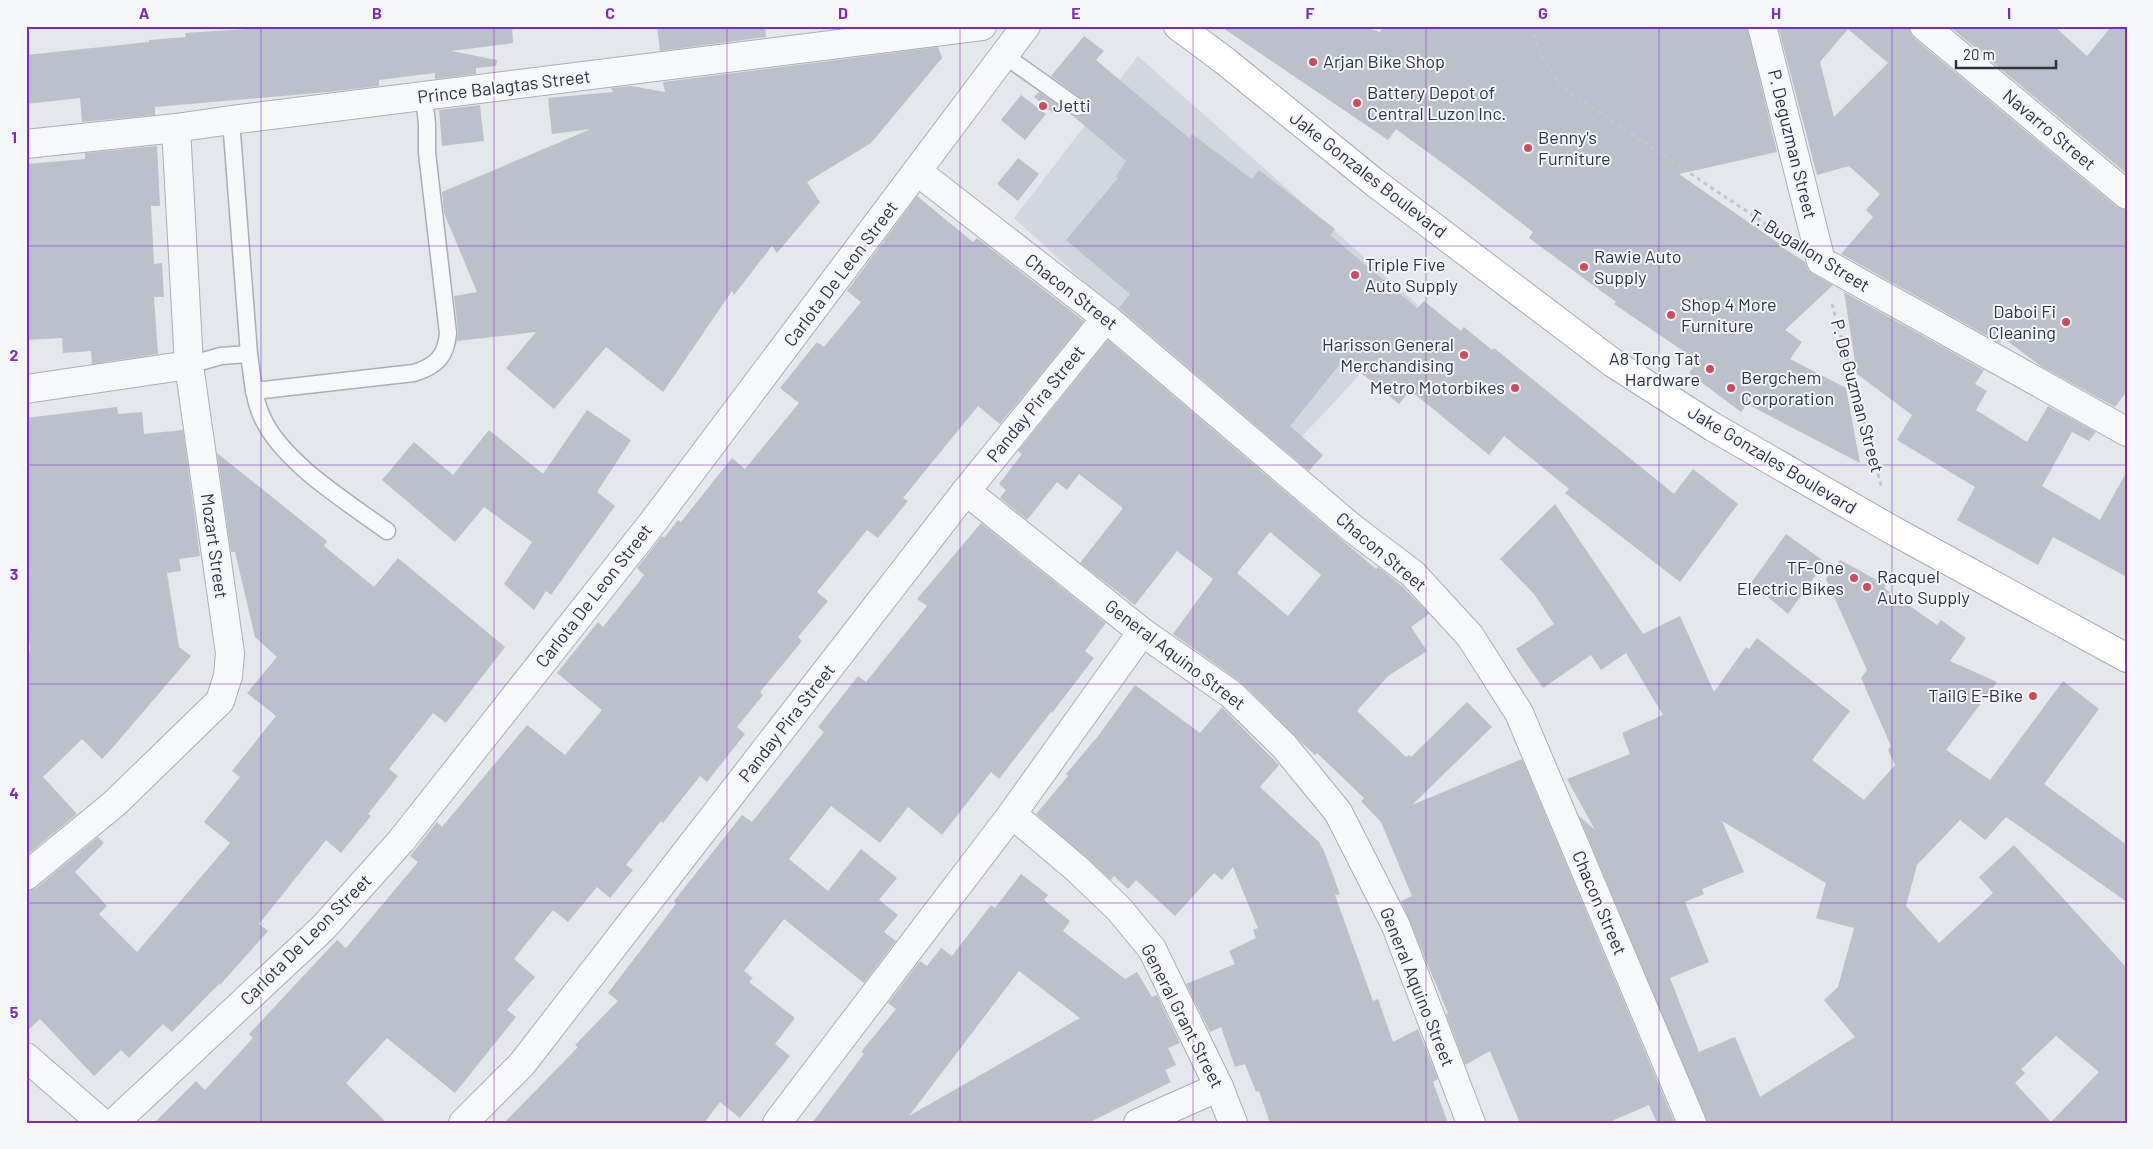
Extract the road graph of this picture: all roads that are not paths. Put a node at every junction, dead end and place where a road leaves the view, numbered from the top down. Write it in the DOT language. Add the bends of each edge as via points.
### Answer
graph roads {
  1 [pos="982,26"];
  2 [pos="1026,26"];
  3 [pos="1178,26"];
  4 [pos="1762,26"];
  5 [pos="1924,26"];
  6 [pos="1004,55"];
  7 [pos="424,97"];
  8 [pos="1077,107"];
  9 [pos="231,120"];
  10 [pos="176,128"];
  11 [pos="26,144"];
  12 [pos="918,172"];
  13 [pos="2127,195"];
  14 [pos="1821,261"];
  15 [pos="1106,318"];
  16 [pos="248,354"];
  17 [pos="189,365"];
  18 [pos="26,389"];
  19 [pos="254,391"];
  20 [pos="2127,432"];
  21 [pos="966,491"];
  22 [pos="387,532"];
  23 [pos="1142,632"];
  24 [pos="2127,658"];
  25 [pos="1012,814"];
  26 [pos="26,876"];
  27 [pos="26,1057"];
  28 [pos="1219,1086"];
  29 [pos="102,1123"];
  30 [pos="114,1123"];
  31 [pos="463,1123"];
  32 [pos="777,1123"];
  33 [pos="1138,1123"];
  34 [pos="1233,1123"];
  35 [pos="1471,1123"];
  36 [pos="1692,1123"];
  1 -- 7 [label="street, Prince Balagtas Street"];
  2 -- 6 [label="street, Carlota De Leon Street"];
  3 -- 24 [label="main road, Jake Gonzales Boulevard" via="1374,182 1613,363 1713,427 1894,532"];
  4 -- 14 [label="street, P. Deguzman Street"];
  5 -- 13 [label="street, Navarro Street"];
  6 -- 8 [label="lane"];
  6 -- 12 [label="street, Carlota De Leon Street"];
  7 -- 9 [label="street, Prince Balagtas Street"];
  7 -- 19 [label="lane" via="427,153 448,333 444,355 436,364 414,373"];
  9 -- 10 [label="street, Prince Balagtas Street"];
  9 -- 16 [label="lane"];
  10 -- 11 [label="street, Prince Balagtas Street"];
  10 -- 17 [label="street, Mozart Street"];
  12 -- 15 [label="street, Chacon Street"];
  12 -- 30 [label="street, Carlota De Leon Street" via="653,522 401,841 323,928"];
  14 -- 20 [label="street, T. Bugallon Street"];
  15 -- 21 [label="street, Panday Pira Street"];
  15 -- 36 [label="street, Chacon Street" via="1352,528 1413,574 1470,636 1519,713"];
  16 -- 17 [label="lane" via="221,356"];
  16 -- 19 [label="lane"];
  17 -- 18 [label="street"];
  17 -- 26 [label="street, Mozart Street" via="230,653 228,676 220,700 213,708 114,804"];
  19 -- 22 [label="lane" via="265,423 286,453"];
  21 -- 23 [label="street, General Aquino Street"];
  21 -- 31 [label="street, Panday Pira Street" via="522,1064"];
  23 -- 25 [label="street"];
  23 -- 35 [label="street, General Aquino Street" via="1231,694 1284,746 1338,812 1396,926"];
  25 -- 28 [label="street, General Grant Street" via="1076,868 1152,949"];
  25 -- 32 [label="street"];
  27 -- 29 [label="street"];
  28 -- 33 [label="street"];
  28 -- 34 [label="street, General Grant Street"];
}
